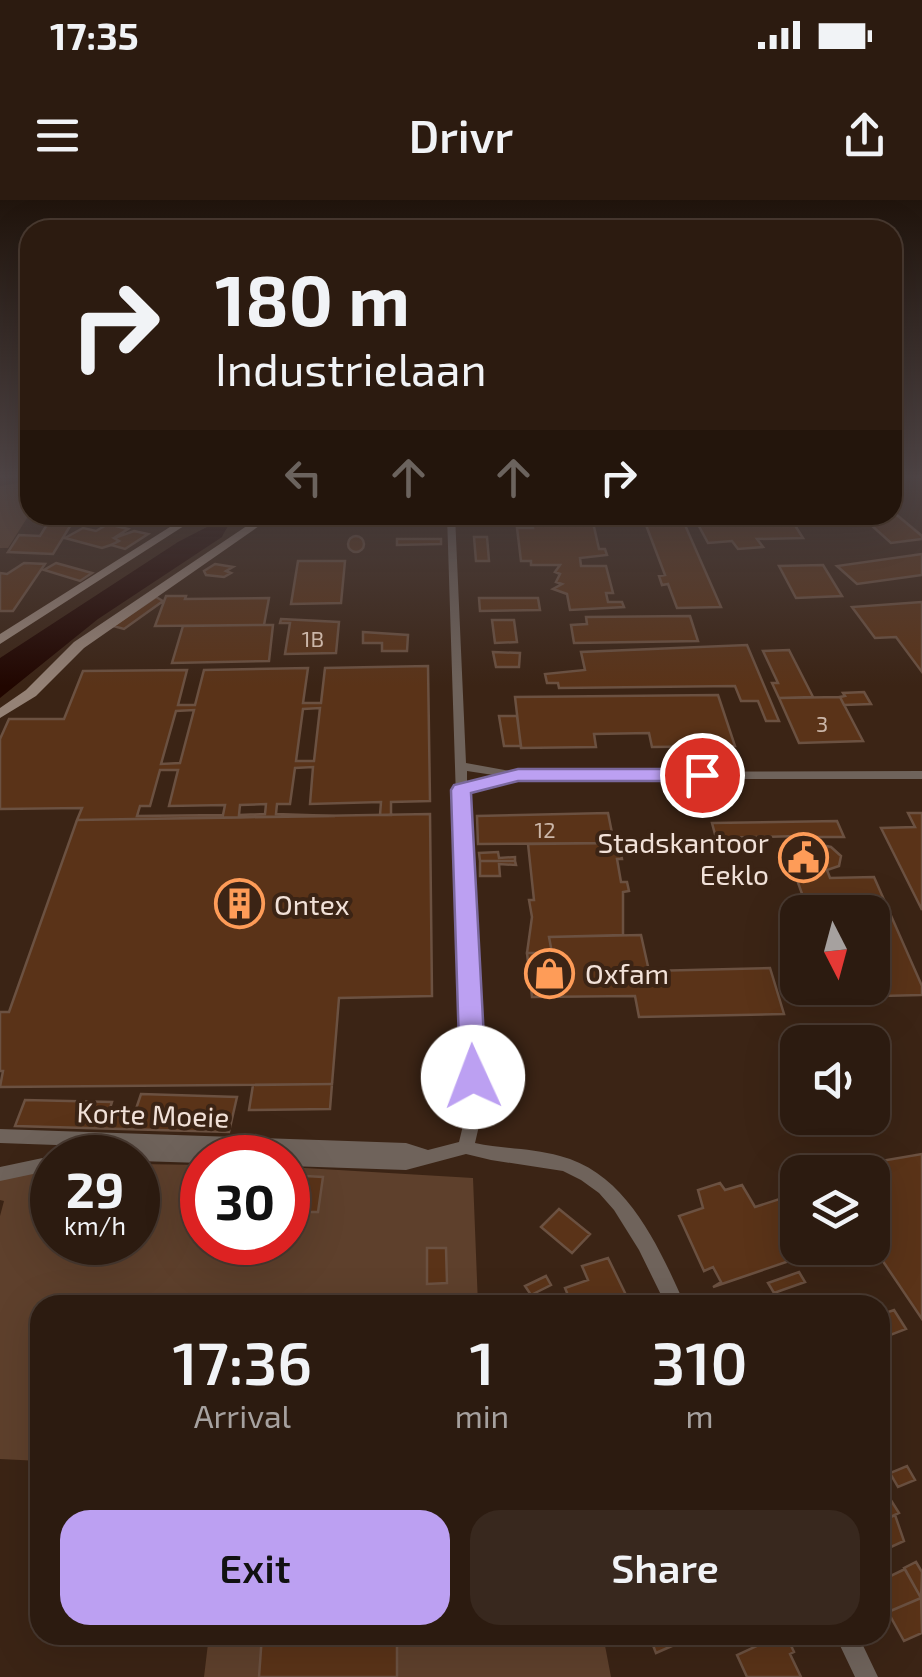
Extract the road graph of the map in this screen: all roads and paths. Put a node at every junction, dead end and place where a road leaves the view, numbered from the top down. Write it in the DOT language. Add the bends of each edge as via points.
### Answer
graph roads {
  1 [pos="144,548"];
  2 [pos="222,548"];
  3 [pos="453,548"];
  4 [pos="0,640"];
  5 [pos="0,714"];
  6 [pos="460,766"];
  7 [pos="518,775"];
  8 [pos="922,775"];
  9 [pos="461,790"];
  10 [pos="0,1136"];
  11 [pos="466,1147"];
  12 [pos="424,1156"];
  13 [pos="310,1160"];
  14 [pos="30,1168"];
  15 [pos="0,1174"];
  16 [pos="671,1295"];
  17 [pos="851,1645"];
  18 [pos="868,1677"];
  1 -- 4 [label="street"];
  2 -- 5 [label="street" via="78,646"];
  3 -- 6 [label="street"];
  6 -- 7 [label="street"];
  6 -- 9 [label="street"];
  7 -- 8 [label="street"];
  7 -- 9 [label="street"];
  9 -- 11 [label="street" via="474,1113"];
  10 -- 12 [label="street, Korte Moeie" via="406,1150"];
  11 -- 12 [label="street, Korte Moeie"];
  11 -- 16 [label="street" via="567,1164 594,1180 625,1210"];
  12 -- 13 [label="street, Korte Moeie" via="406,1164"];
  14 -- 15 [label="street"];
  17 -- 18 [label="street"];
}
